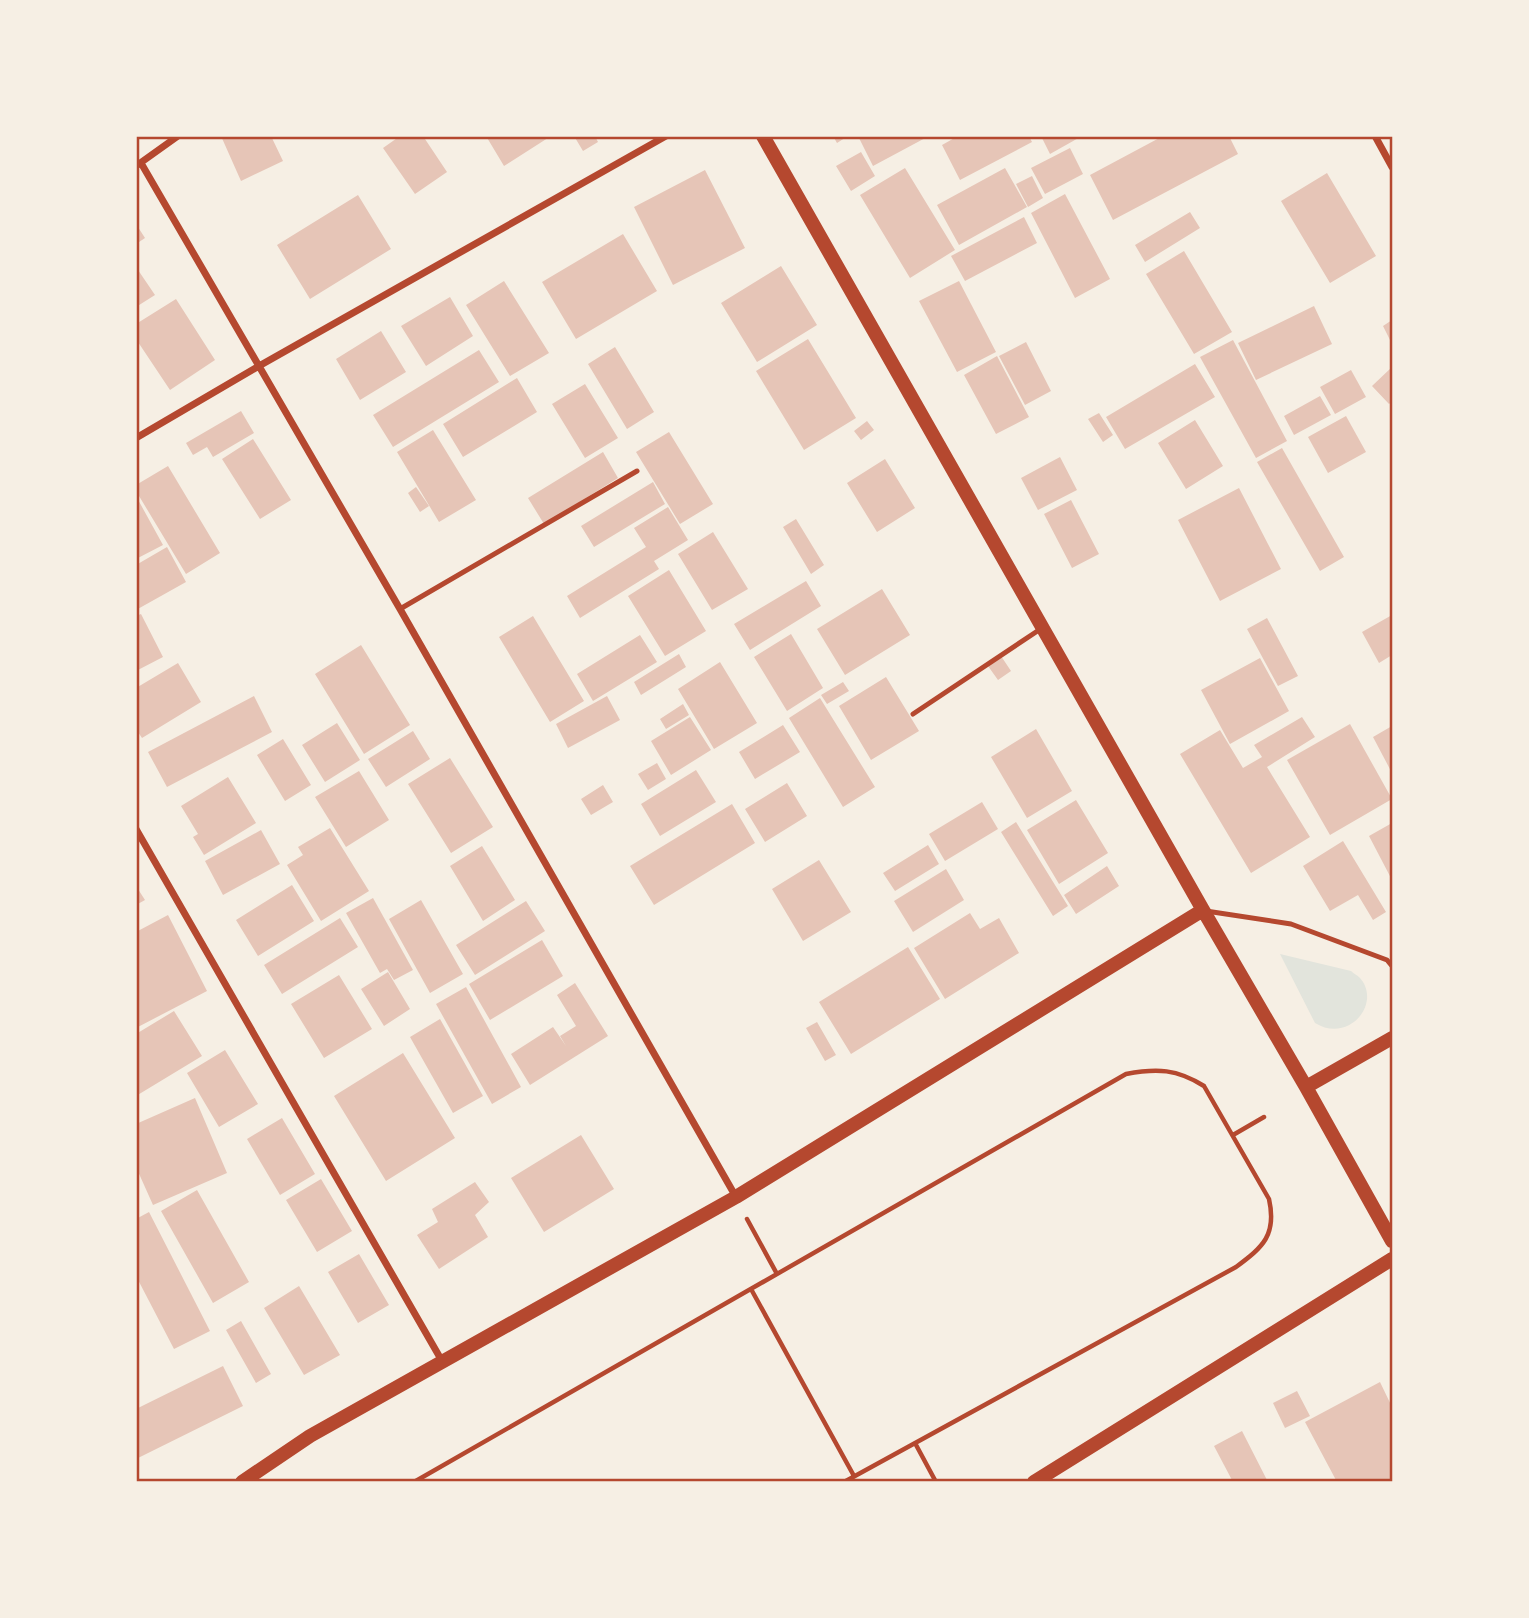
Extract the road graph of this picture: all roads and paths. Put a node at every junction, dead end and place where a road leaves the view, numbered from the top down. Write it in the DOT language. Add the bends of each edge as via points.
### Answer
graph roads {
  1 [pos="178,136"];
  2 [pos="666,136"];
  3 [pos="764,136"];
  4 [pos="1375,136"];
  5 [pos="139,165"];
  6 [pos="1392,167"];
  7 [pos="259,366"];
  8 [pos="136,438"];
  9 [pos="637,471"];
  10 [pos="400,609"];
  11 [pos="1042,628"];
  12 [pos="913,714"];
  13 [pos="136,829"];
  14 [pos="1203,910"];
  15 [pos="1392,966"];
  16 [pos="1392,1038"];
  17 [pos="1306,1087"];
  18 [pos="1264,1116"];
  19 [pos="1233,1135"];
  20 [pos="736,1197"];
  21 [pos="747,1219"];
  22 [pos="1392,1241"];
  23 [pos="1392,1259"];
  24 [pos="777,1274"];
  25 [pos="751,1289"];
  26 [pos="442,1361"];
  27 [pos="915,1443"];
  28 [pos="855,1476"];
  29 [pos="242,1482"];
  30 [pos="414,1482"];
  31 [pos="845,1482"];
  32 [pos="936,1482"];
  33 [pos="1034,1482"];
  1 -- 5 [label="street"];
  2 -- 7 [label="street"];
  3 -- 11 [label="main road"];
  4 -- 6 [label="street"];
  5 -- 7 [label="street"];
  7 -- 8 [label="street"];
  7 -- 10 [label="street"];
  9 -- 10 [label="lane"];
  10 -- 20 [label="street"];
  11 -- 12 [label="lane"];
  11 -- 14 [label="main road"];
  13 -- 26 [label="street"];
  14 -- 15 [label="lane" via="1291,924 1387,960"];
  14 -- 17 [label="main road"];
  14 -- 20 [label="main road"];
  16 -- 17 [label="main road"];
  17 -- 22 [label="main road"];
  18 -- 19 [label="path"];
  19 -- 24 [label="path" via="1204,1086 1188,1076 1148,1070 1126,1074"];
  19 -- 27 [label="path" via="1272,1212 1268,1237 1257,1252"];
  20 -- 26 [label="main road"];
  21 -- 24 [label="path"];
  23 -- 33 [label="main road"];
  24 -- 25 [label="path"];
  25 -- 28 [label="path"];
  25 -- 30 [label="path"];
  26 -- 29 [label="main road" via="310,1436"];
  27 -- 28 [label="path"];
  27 -- 32 [label="path"];
  28 -- 31 [label="path"];
}
